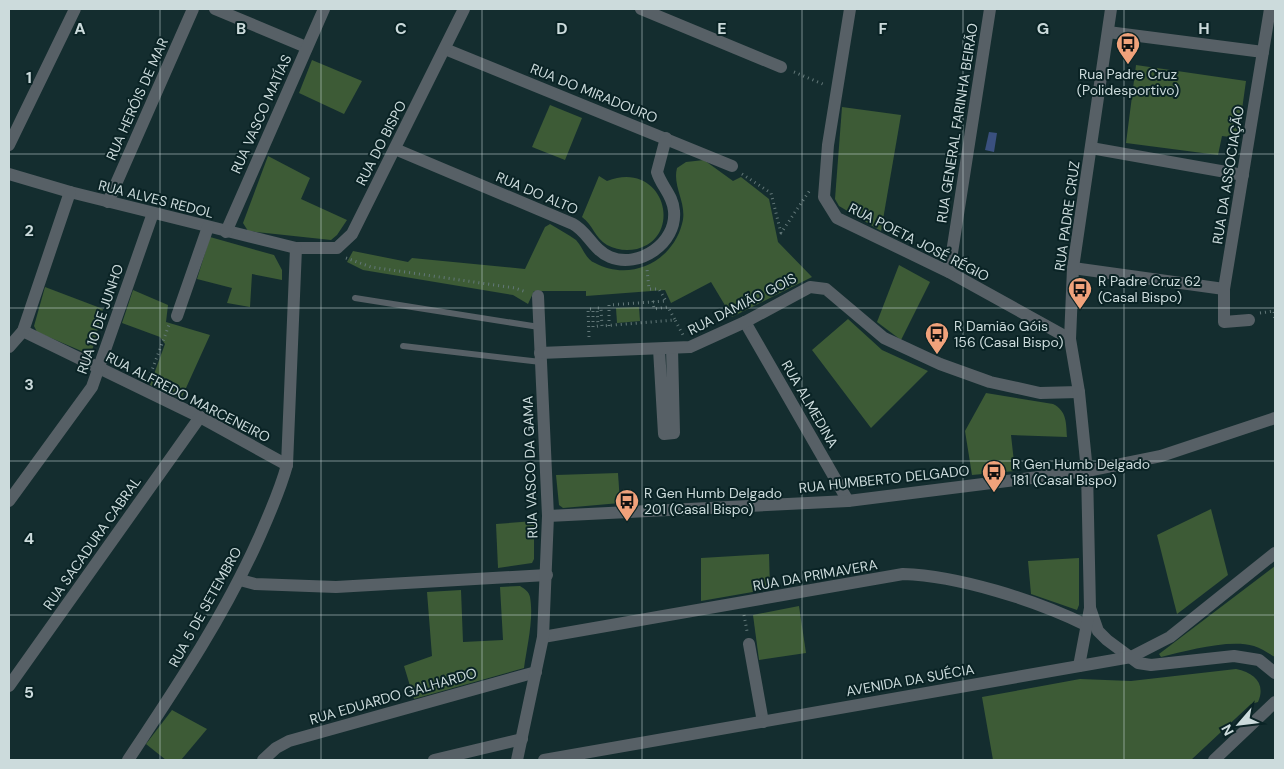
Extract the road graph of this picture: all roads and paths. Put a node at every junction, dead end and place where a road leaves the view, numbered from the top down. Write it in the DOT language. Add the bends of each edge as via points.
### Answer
graph roads {
  1 [pos="75,9"];
  2 [pos="193,9"];
  3 [pos="215,9"];
  4 [pos="324,9"];
  5 [pos="464,9"];
  6 [pos="641,9"];
  7 [pos="850,9"];
  8 [pos="990,9"];
  9 [pos="1111,9"];
  10 [pos="1270,9"];
  11 [pos="1108,32"];
  12 [pos="306,47"];
  13 [pos="445,49"];
  14 [pos="1263,52"];
  15 [pos="781,67"];
  16 [pos="837,90"];
  17 [pos="666,138"];
  18 [pos="9,145"];
  19 [pos="1091,148"];
  20 [pos="395,149"];
  21 [pos="732,166"];
  22 [pos="9,174"];
  23 [pos="1243,175"];
  24 [pos="810,190"];
  25 [pos="70,192"];
  26 [pos="108,202"];
  27 [pos="152,213"];
  28 [pos="208,227"];
  29 [pos="226,232"];
  30 [pos="296,248"];
  31 [pos="337,248"];
  32 [pos="646,256"];
  33 [pos="1074,268"];
  34 [pos="949,272"];
  35 [pos="1224,289"];
  36 [pos="538,296"];
  37 [pos="355,298"];
  38 [pos="653,301"];
  39 [pos="178,316"];
  40 [pos="675,320"];
  41 [pos="1249,320"];
  42 [pos="1275,321"];
  43 [pos="745,322"];
  44 [pos="610,326"];
  45 [pos="539,327"];
  46 [pos="23,330"];
  47 [pos="1070,339"];
  48 [pos="402,346"];
  49 [pos="9,347"];
  50 [pos="690,347"];
  51 [pos="672,348"];
  52 [pos="659,349"];
  53 [pos="585,352"];
  54 [pos="541,357"];
  55 [pos="99,369"];
  56 [pos="145,391"];
  57 [pos="1079,392"];
  58 [pos="200,417"];
  59 [pos="1275,418"];
  60 [pos="286,465"];
  61 [pos="1087,471"];
  62 [pos="9,501"];
  63 [pos="848,501"];
  64 [pos="548,516"];
  65 [pos="1275,553"];
  66 [pos="547,575"];
  67 [pos="240,580"];
  68 [pos="742,603"];
  69 [pos="1090,608"];
  70 [pos="1086,625"];
  71 [pos="544,637"];
  72 [pos="749,644"];
  73 [pos="1131,656"];
  74 [pos="1080,666"];
  75 [pos="536,672"];
  76 [pos="1275,673"];
  77 [pos="9,686"];
  78 [pos="1275,702"];
  79 [pos="763,722"];
  80 [pos="522,739"];
  81 [pos="128,760"];
  82 [pos="263,760"];
  83 [pos="434,760"];
  84 [pos="517,760"];
  85 [pos="544,760"];
  86 [pos="1214,760"];
  1 -- 18 [label="street"];
  2 -- 26 [label="street, RUA HERÓIS DE MAR"];
  3 -- 12 [label="street"];
  4 -- 12 [label="street, RUA VASCO MATÍAS"];
  5 -- 13 [label="street, RUA DO BISPO"];
  6 -- 15 [label="street"];
  7 -- 16 [label="street, RUA POETA JOSÉ RÉGIO"];
  8 -- 34 [label="street, RUA GENERAL FARINHA BEIRÃO"];
  9 -- 11 [label="street, RUA PADRE CRUZ"];
  10 -- 14 [label="street, RUA DA ASSOCIAÇÃO"];
  11 -- 14 [label="street"];
  11 -- 19 [label="street, RUA PADRE CRUZ"];
  12 -- 29 [label="street, RUA VASCO MATÍAS"];
  13 -- 17 [label="street, RUA DO MIRADOURO"];
  13 -- 20 [label="street, RUA DO BISPO"];
  14 -- 23 [label="street, RUA DA ASSOCIAÇÃO"];
  15 -- 16 [label="path"];
  16 -- 34 [label="street, RUA POETA JOSÉ RÉGIO" via="824,197 837,218"];
  17 -- 21 [label="street, RUA DO MIRADOURO"];
  17 -- 32 [label="street" via="657,172 673,203 673,224 664,241"];
  19 -- 23 [label="street"];
  19 -- 33 [label="street, RUA PADRE CRUZ"];
  20 -- 31 [label="street, RUA DO BISPO" via="352,234"];
  20 -- 32 [label="street, RUA DO ALTO" via="573,224 592,246 612,258 634,260"];
  21 -- 24 [label="path" via="771,193 781,233"];
  22 -- 25 [label="street, RUA ALVES REDOL"];
  23 -- 35 [label="street, RUA DA ASSOCIAÇÃO"];
  25 -- 26 [label="street, RUA ALVES REDOL"];
  25 -- 46 [label="street"];
  26 -- 27 [label="street, RUA ALVES REDOL"];
  27 -- 28 [label="street, RUA ALVES REDOL"];
  27 -- 55 [label="street, RUA 10 DE JUNHO"];
  28 -- 29 [label="street, RUA ALVES REDOL"];
  28 -- 39 [label="street"];
  29 -- 30 [label="street, RUA ALVES REDOL"];
  30 -- 31 [label="street"];
  30 -- 60 [label="street, RUA 5 DE SETEMBRO"];
  31 -- 36 [label="path" via="347,259 371,267 515,288"];
  32 -- 38 [label="path" via="649,289 659,289 666,301"];
  33 -- 35 [label="street"];
  33 -- 47 [label="street, RUA PADRE CRUZ"];
  34 -- 47 [label="street, RUA POETA JOSÉ RÉGIO"];
  35 -- 41 [label="street, RUA DA ASSOCIAÇÃO" via="1224,322"];
  36 -- 45 [label="street, RUA VASCO DA GAMA"];
  37 -- 45 [label="lane"];
  38 -- 40 [label="path" via="654,309 668,307"];
  38 -- 44 [label="path" via="609,305"];
  39 -- 56 [label="path" via="169,324"];
  40 -- 44 [label="path"];
  40 -- 50 [label="path"];
  41 -- 42 [label="path" via="1256,313 1274,311"];
  43 -- 50 [label="street, RUA DAMIÃO GOIS"];
  43 -- 57 [label="street, RUA DAMIÃO GOIS" via="810,287 826,288 884,338 940,364 990,382 1040,393"];
  43 -- 63 [label="street, RUA ALMEDINA"];
  44 -- 53 [label="path" via="602,326 601,308 596,308 598,326 594,327 593,309 588,309 589,342"];
  45 -- 54 [label="street, RUA VASCO DA GAMA"];
  46 -- 49 [label="street"];
  46 -- 55 [label="street, RUA ALFREDO MARCENEIRO"];
  47 -- 57 [label="street, RUA PADRE CRUZ"];
  48 -- 54 [label="lane"];
  50 -- 51 [label="street, RUA DAMIÃO GOIS"];
  51 -- 52 [label="street, RUA DAMIÃO GOIS"];
  51 -- 52 [label="street" via="674,433 664,434"];
  52 -- 53 [label="street, RUA DAMIÃO GOIS"];
  53 -- 54 [label="street, RUA DAMIÃO GOIS"];
  54 -- 64 [label="street, RUA VASCO DA GAMA"];
  55 -- 56 [label="street, RUA ALFREDO MARCENEIRO"];
  55 -- 62 [label="street, RUA 10 DE JUNHO" via="92,387"];
  56 -- 58 [label="street, RUA ALFREDO MARCENEIRO"];
  57 -- 61 [label="street, RUA PADRE CRUZ"];
  58 -- 60 [label="street, RUA ALFREDO MARCENEIRO"];
  58 -- 77 [label="street, RUA SACADURA CABRAL"];
  59 -- 61 [label="street, RUA HUMBERTO DELGADO" via="1161,456"];
  60 -- 67 [label="street, RUA 5 DE SETEMBRO" via="280,490"];
  61 -- 63 [label="street, RUA HUMBERTO DELGADO"];
  61 -- 69 [label="street, RUA PADRE CRUZ"];
  63 -- 64 [label="street, RUA HUMBERTO DELGADO"];
  64 -- 66 [label="street, RUA VASCO DA GAMA"];
  65 -- 73 [label="street" via="1170,637"];
  66 -- 67 [label="street" via="336,587 255,584"];
  66 -- 71 [label="street, RUA VASCO DA GAMA"];
  67 -- 81 [label="street, RUA 5 DE SETEMBRO" via="194,660"];
  68 -- 70 [label="street, RUA DA PRIMAVERA" via="903,574 934,575 1052,608"];
  68 -- 71 [label="street, RUA DA PRIMAVERA"];
  68 -- 72 [label="path"];
  69 -- 70 [label="street"];
  69 -- 73 [label="street" via="1098,631"];
  70 -- 74 [label="street"];
  71 -- 75 [label="street, RUA VASCO DA GAMA"];
  72 -- 79 [label="street"];
  73 -- 74 [label="street, AVENIDA DA SUÉCIA"];
  73 -- 76 [label="street" via="1138,663 1151,666 1234,656 1259,660"];
  74 -- 79 [label="street, AVENIDA DA SUÉCIA"];
  75 -- 80 [label="street, RUA VASCO DA GAMA"];
  75 -- 82 [label="street, RUA EDUARDO GALHARDO" via="290,741"];
  78 -- 86 [label="street"];
  79 -- 85 [label="street, AVENIDA DA SUÉCIA"];
  80 -- 83 [label="street"];
  80 -- 84 [label="street, RUA VASCO DA GAMA"];
}
